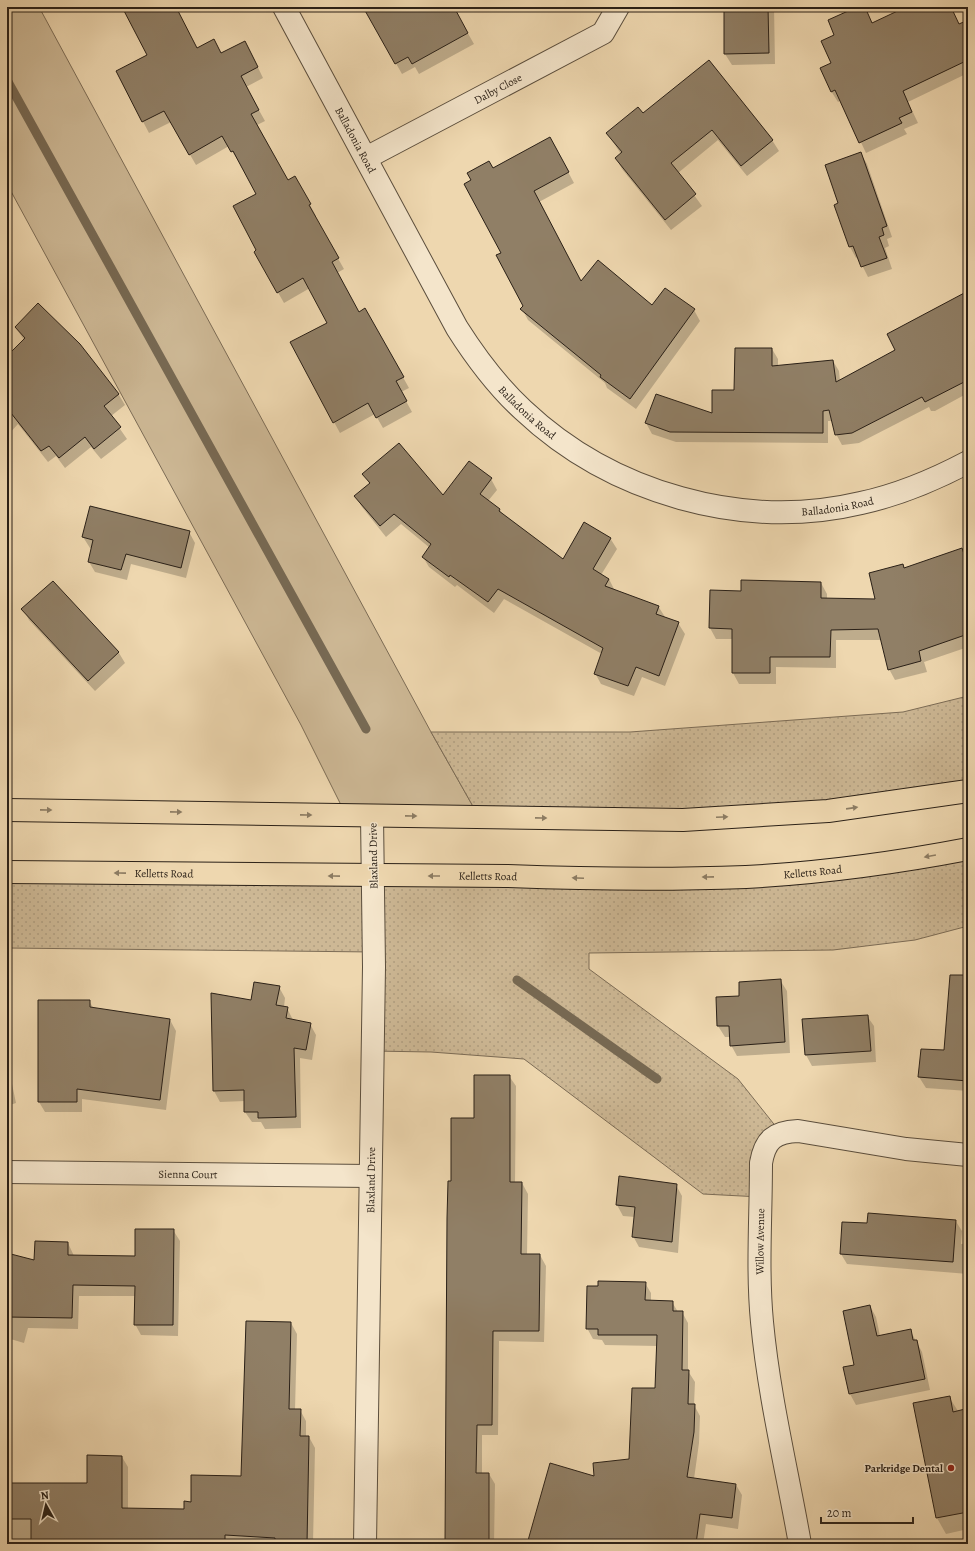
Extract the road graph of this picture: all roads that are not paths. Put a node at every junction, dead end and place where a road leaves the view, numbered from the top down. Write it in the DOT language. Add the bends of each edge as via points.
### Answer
graph roads {
  1 [pos="284,7"];
  2 [pos="618,7"];
  3 [pos="366,158"];
  4 [pos="968,462"];
  5 [pos="968,791"];
  6 [pos="7,810"];
  7 [pos="372,816"];
  8 [pos="968,849"];
  9 [pos="7,872"];
  10 [pos="373,876"];
  11 [pos="968,1155"];
  12 [pos="7,1172"];
  13 [pos="370,1176"];
  14 [pos="365,1544"];
  15 [pos="800,1544"];
  1 -- 3 [label="street, Balladonia Road"];
  2 -- 3 [label="street, Dalby Close" via="603,32"];
  3 -- 4 [label="street, Balladonia Road" via="456,328 477,360 522,410 572,449 601,466 629,480 694,502 730,510 774,512 861,504 906,491"];
  7 -- 5 [label="main road, one-way" via="683,820 828,811"];
  6 -- 7 [label="main road, one-way"];
  7 -- 10 [label="street, Blaxland Drive"];
  8 -- 10 [label="main road, Kelletts Road, one-way" via="869,866 747,876 596,879"];
  10 -- 9 [label="main road, Kelletts Road, one-way"];
  10 -- 13 [label="street, Blaxland Drive"];
  11 -- 15 [label="street, Willow Avenue" via="906,1149 798,1131 781,1133 766,1145 761,1164 762,1320 776,1421"];
  12 -- 13 [label="street, Sienna Court"];
  13 -- 14 [label="street, Blaxland Drive"];
}
